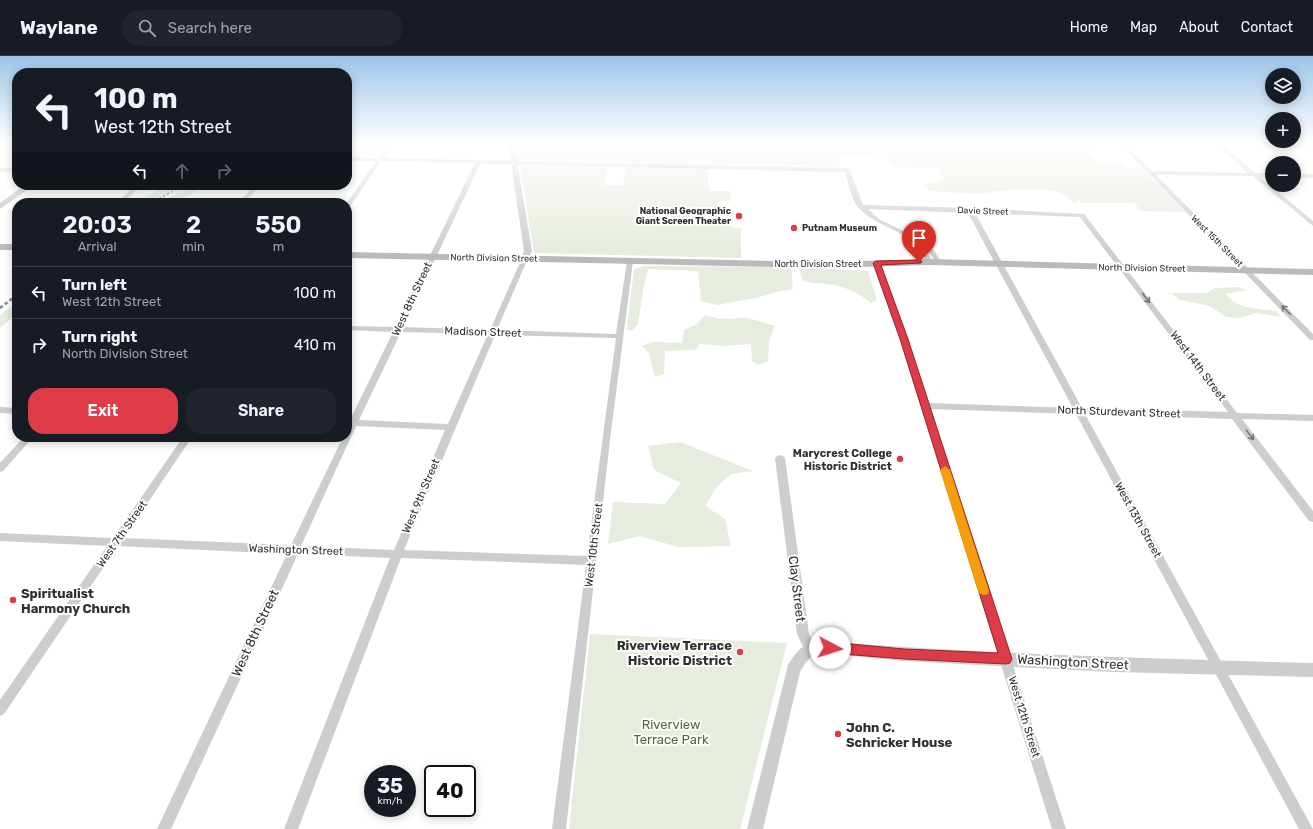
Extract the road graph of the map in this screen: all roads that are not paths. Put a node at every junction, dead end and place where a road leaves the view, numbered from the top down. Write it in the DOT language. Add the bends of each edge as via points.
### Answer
graph roads {
  1 [pos="366,179"];
  2 [pos="470,179"];
  3 [pos="517,179"];
  4 [pos="850,179"];
  5 [pos="1156,179"];
  6 [pos="1259,179"];
  7 [pos="23,190"];
  8 [pos="134,190"];
  9 [pos="253,190"];
  10 [pos="12,198"];
  11 [pos="12,198"];
  12 [pos="125,198"];
  13 [pos="246,198"];
  14 [pos="352,200"];
  15 [pos="0,207"];
  16 [pos="861,207"];
  17 [pos="884,209"];
  18 [pos="970,210"];
  19 [pos="1082,214"];
  20 [pos="873,216"];
  21 [pos="1313,224"];
  22 [pos="0,247"];
  23 [pos="12,247"];
  24 [pos="352,255"];
  25 [pos="432,258"];
  26 [pos="525,258"];
  27 [pos="630,261"];
  28 [pos="934,262"];
  29 [pos="876,263"];
  30 [pos="999,265"];
  31 [pos="1122,267"];
  32 [pos="1246,270"];
  33 [pos="1313,272"];
  34 [pos="352,328"];
  35 [pos="398,330"];
  36 [pos="492,332"];
  37 [pos="620,336"];
  38 [pos="1313,338"];
  39 [pos="925,406"];
  40 [pos="0,410"];
  41 [pos="12,411"];
  42 [pos="1079,411"];
  43 [pos="1236,415"];
  44 [pos="1313,418"];
  45 [pos="352,419"];
  46 [pos="352,423"];
  47 [pos="451,427"];
  48 [pos="24,442"];
  49 [pos="185,442"];
  50 [pos="345,442"];
  51 [pos="780,458"];
  52 [pos="0,469"];
  53 [pos="1313,518"];
  54 [pos="0,537"];
  55 [pos="117,542"];
  56 [pos="293,550"];
  57 [pos="397,554"];
  58 [pos="592,561"];
  59 [pos="810,649"];
  60 [pos="1006,659"];
  61 [pos="1219,668"];
  62 [pos="1313,670"];
  63 [pos="0,710"];
  64 [pos="164,829"];
  65 [pos="291,829"];
  66 [pos="559,829"];
  67 [pos="755,829"];
  68 [pos="1059,829"];
  69 [pos="1306,829"];
  1 -- 14 [label="street"];
  2 -- 25 [label="street, West 8th Street"];
  3 -- 26 [label="street, West 9th Street" via="528,251"];
  4 -- 16 [label="street"];
  5 -- 32 [label="street, West 15th Street"];
  6 -- 21 [label="street"];
  7 -- 11 [label="main road"];
  8 -- 12 [label="street"];
  9 -- 13 [label="street"];
  10 -- 15 [label="main road"];
  16 -- 17 [label="street, Davie Street"];
  16 -- 20 [label="street"];
  17 -- 18 [label="street, Davie Street"];
  17 -- 20 [label="street"];
  18 -- 19 [label="street, Davie Street"];
  18 -- 30 [label="street, West 13th Street"];
  19 -- 31 [label="street, West 14th Street"];
  20 -- 28 [label="street" via="918,243"];
  22 -- 23 [label="main road"];
  24 -- 25 [label="main road, North Division Street"];
  25 -- 26 [label="main road, North Division Street"];
  25 -- 35 [label="street, West 8th Street"];
  26 -- 27 [label="main road, North Division Street"];
  26 -- 36 [label="street, West 9th Street"];
  27 -- 29 [label="main road, North Division Street" via="825,265"];
  27 -- 37 [label="street, West 10th Street"];
  28 -- 29 [label="main road, North Division Street"];
  28 -- 30 [label="main road, North Division Street"];
  29 -- 39 [label="street, West 12th Street"];
  30 -- 31 [label="main road, North Division Street"];
  30 -- 42 [label="street, West 13th Street"];
  31 -- 32 [label="main road, North Division Street"];
  31 -- 43 [label="street, West 14th Street, one-way"];
  32 -- 33 [label="main road, North Division Street"];
  38 -- 32 [label="street, West 15th Street, one-way"];
  34 -- 35 [label="street, Madison Street"];
  35 -- 36 [label="street, Madison Street"];
  35 -- 45 [label="street, West 8th Street"];
  36 -- 37 [label="street, Madison Street"];
  36 -- 47 [label="street, West 9th Street"];
  37 -- 58 [label="street, West 10th Street"];
  39 -- 42 [label="street, North Sturdevant Street"];
  39 -- 60 [label="street, West 12th Street"];
  40 -- 41 [label="street"];
  42 -- 43 [label="street, North Sturdevant Street"];
  42 -- 61 [label="street, West 13th Street"];
  43 -- 44 [label="street, North Sturdevant Street"];
  43 -- 53 [label="street, West 14th Street, one-way"];
  46 -- 47 [label="street"];
  47 -- 57 [label="street, West 9th Street"];
  48 -- 52 [label="street"];
  49 -- 55 [label="street, West 7th Street"];
  50 -- 56 [label="street, West 8th Street"];
  51 -- 59 [label="street, Clay Street" via="803,634"];
  54 -- 55 [label="street, Washington Street"];
  55 -- 56 [label="street, Washington Street"];
  55 -- 63 [label="street, West 7th Street"];
  56 -- 57 [label="street, Washington Street"];
  56 -- 64 [label="street, West 8th Street"];
  57 -- 58 [label="street, Washington Street"];
  57 -- 65 [label="street, West 9th Street"];
  58 -- 66 [label="street, West 10th Street"];
  59 -- 60 [label="street, Washington Street" via="830,648"];
  59 -- 67 [label="street" via="793,670"];
  60 -- 61 [label="street, Washington Street"];
  60 -- 68 [label="street, West 12th Street"];
  61 -- 62 [label="street, Washington Street"];
  61 -- 69 [label="street, West 13th Street"];
}
